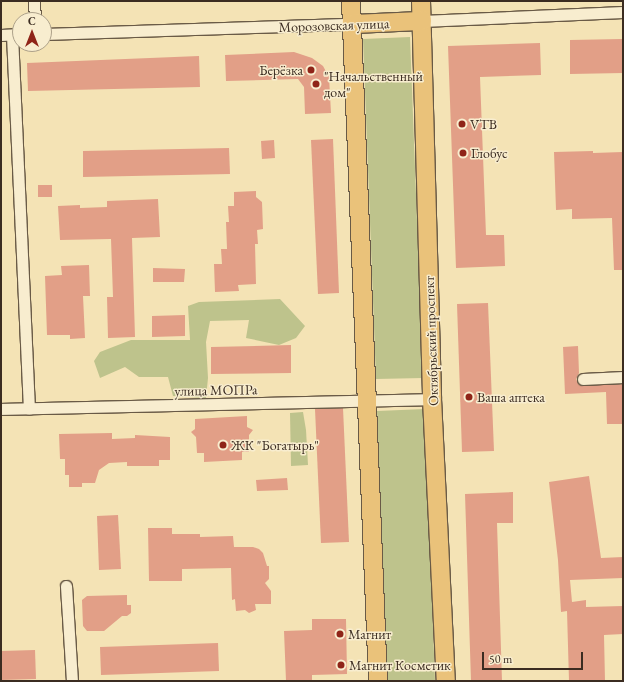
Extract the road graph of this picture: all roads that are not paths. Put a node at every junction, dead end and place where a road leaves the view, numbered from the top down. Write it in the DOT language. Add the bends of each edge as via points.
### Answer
graph roads {
  1 [pos="34,1"];
  2 [pos="351,1"];
  3 [pos="421,1"];
  4 [pos="35,12"];
  5 [pos="623,12"];
  6 [pos="422,21"];
  7 [pos="352,24"];
  8 [pos="52,34"];
  9 [pos="11,35"];
  10 [pos="623,377"];
  11 [pos="584,379"];
  12 [pos="432,399"];
  13 [pos="367,401"];
  14 [pos="28,409"];
  15 [pos="1,410"];
  16 [pos="66,586"];
  17 [pos="72,681"];
  18 [pos="378,681"];
  19 [pos="446,681"];
  1 -- 4 [label="street"];
  2 -- 7 [label="main road"];
  3 -- 6 [label="main road, Октябрьский проспект"];
  5 -- 6 [label="street, Морозовская улица"];
  6 -- 7 [label="main road, Морозовская улица"];
  6 -- 12 [label="main road, Октябрьский проспект"];
  7 -- 8 [label="street, Морозовская улица"];
  7 -- 13 [label="main road"];
  9 -- 14 [label="street"];
  10 -- 11 [label="street"];
  12 -- 13 [label="street, улица МОПРа"];
  12 -- 19 [label="main road, Октябрьский проспект"];
  13 -- 14 [label="street, улица МОПРа"];
  13 -- 18 [label="main road"];
  14 -- 15 [label="street, улица МОПРа"];
  16 -- 17 [label="street"];
}
